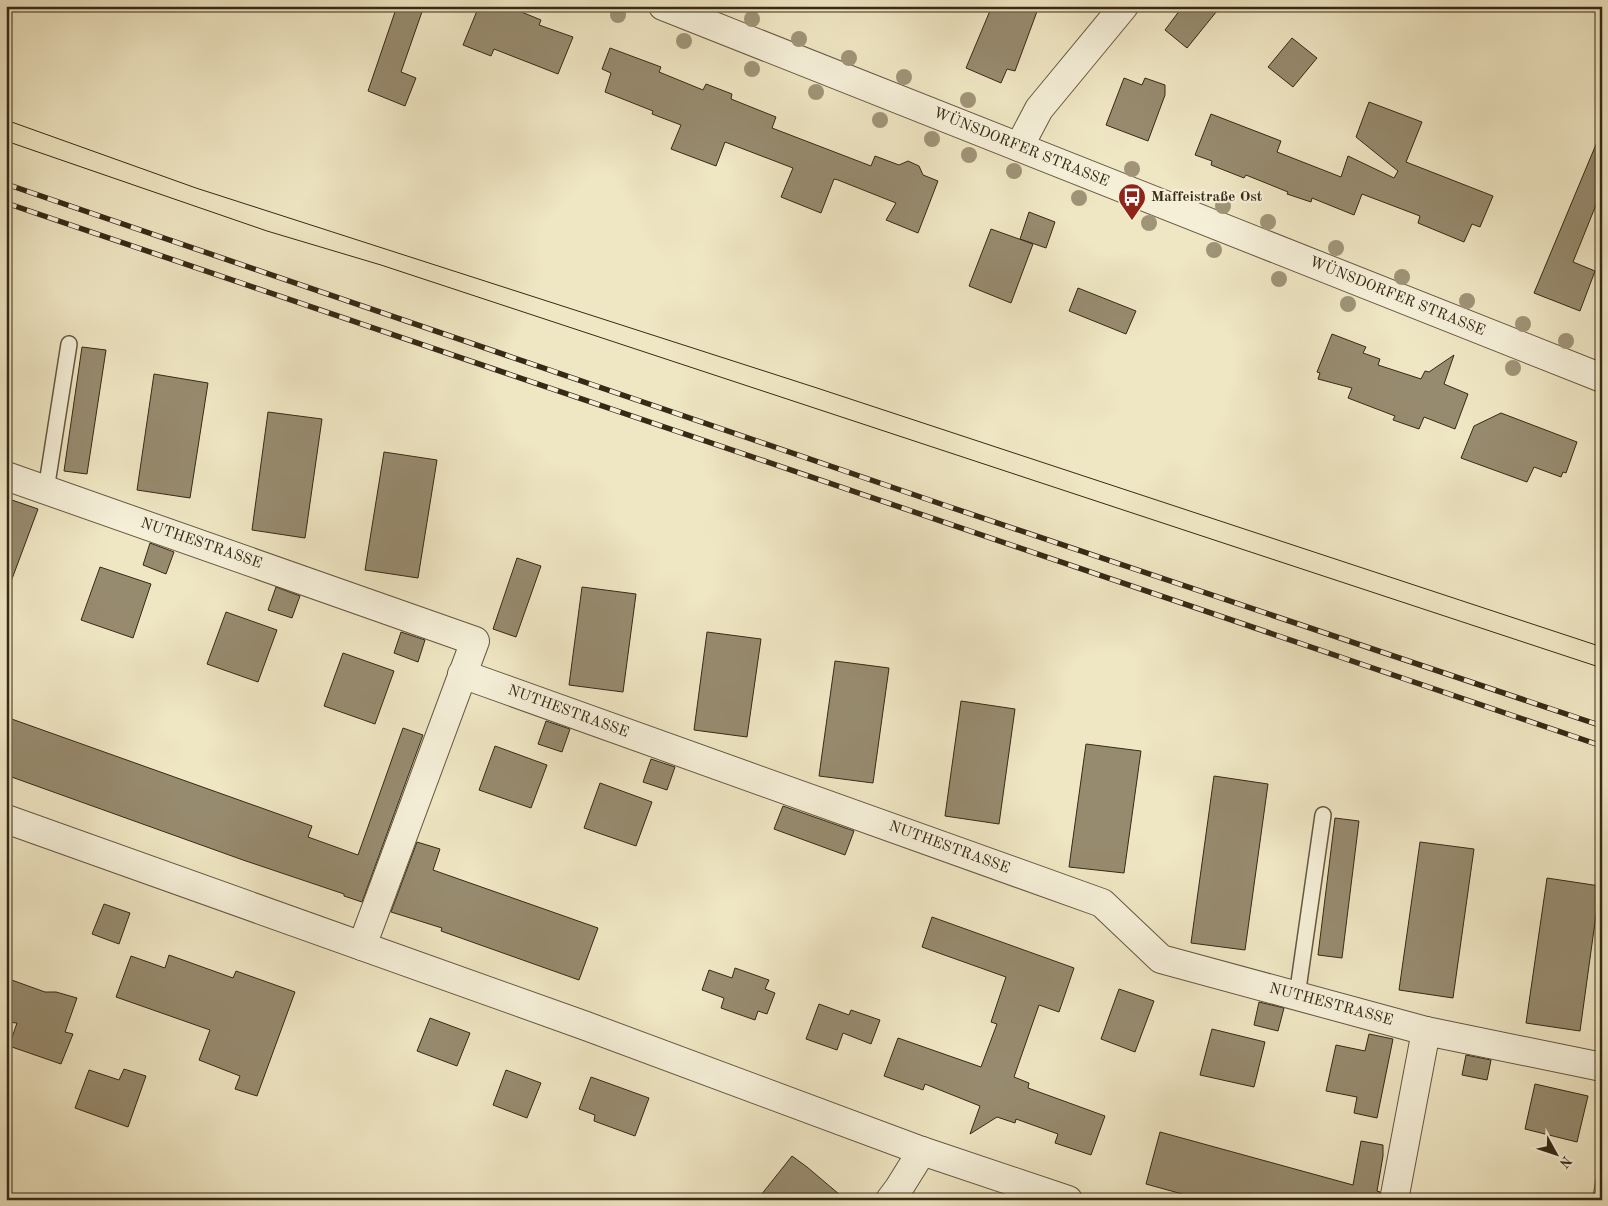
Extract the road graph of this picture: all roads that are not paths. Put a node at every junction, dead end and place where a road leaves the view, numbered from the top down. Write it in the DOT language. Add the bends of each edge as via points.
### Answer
graph roads {
  1 [pos="663,6"];
  2 [pos="1124,6"];
  3 [pos="1019,147"];
  4 [pos="69,344"];
  5 [pos="1602,378"];
  6 [pos="6,476"];
  7 [pos="46,490"];
  8 [pos="462,674"];
  9 [pos="1323,815"];
  10 [pos="6,819"];
  11 [pos="362,946"];
  12 [pos="1297,996"];
  13 [pos="1426,1031"];
  14 [pos="1602,1067"];
  15 [pos="922,1151"];
  16 [pos="890,1200"];
  17 [pos="1068,1200"];
  18 [pos="1394,1200"];
  1 -- 3 [label="street, WÜNSDORFER STRASSE"];
  2 -- 3 [label="street" via="1039,109"];
  3 -- 5 [label="street, WÜNSDORFER STRASSE"];
  4 -- 7 [label="lane"];
  6 -- 7 [label="street, NUTHESTRASSE"];
  7 -- 8 [label="street, NUTHESTRASSE" via="475,641"];
  8 -- 11 [label="street, NUTHESTRASSE"];
  8 -- 12 [label="street, NUTHESTRASSE" via="1102,903 1161,959"];
  9 -- 12 [label="lane"];
  10 -- 11 [label="street"];
  11 -- 15 [label="street"];
  12 -- 13 [label="street, NUTHESTRASSE"];
  13 -- 14 [label="street, NUTHESTRASSE"];
  13 -- 18 [label="street"];
  15 -- 16 [label="street"];
  15 -- 17 [label="street"];
}
